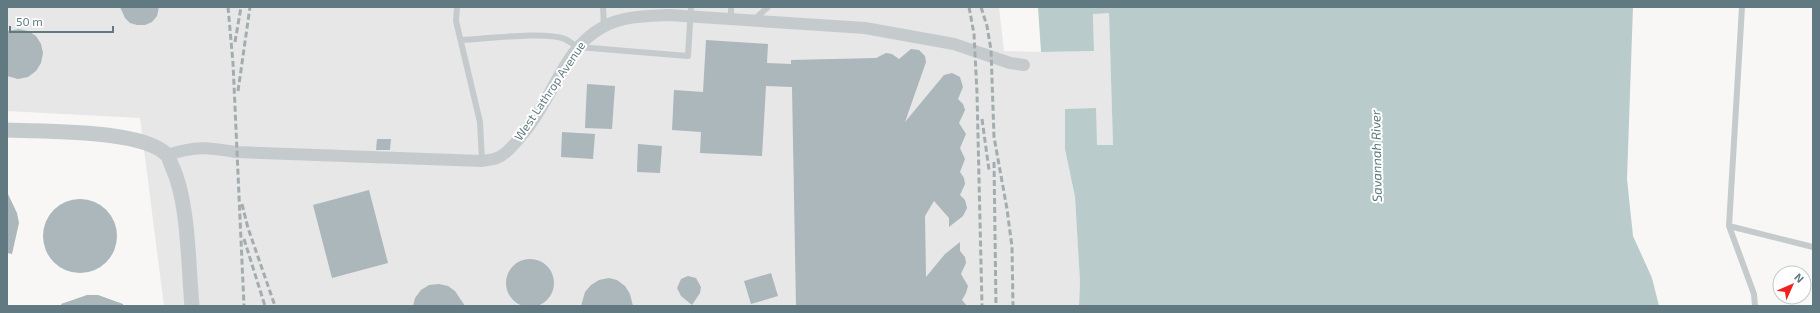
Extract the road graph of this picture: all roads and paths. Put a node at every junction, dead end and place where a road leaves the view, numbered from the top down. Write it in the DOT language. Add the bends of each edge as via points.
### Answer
graph roads {
  1 [pos="457,7"];
  2 [pos="603,7"];
  3 [pos="768,7"];
  4 [pos="1742,7"];
  5 [pos="690,12"];
  6 [pos="731,13"];
  7 [pos="753,21"];
  8 [pos="604,26"];
  9 [pos="461,40"];
  10 [pos="578,47"];
  11 [pos="1024,65"];
  12 [pos="7,130"];
  13 [pos="167,155"];
  14 [pos="482,161"];
  15 [pos="1729,226"];
  16 [pos="1813,247"];
  17 [pos="192,306"];
  18 [pos="1755,306"];
  1 -- 9 [label="lane" via="456,21"];
  2 -- 8 [label="lane"];
  3 -- 7 [label="lane"];
  4 -- 15 [label="lane"];
  5 -- 6 [label="street, West Lathrop Avenue"];
  5 -- 8 [label="street, West Lathrop Avenue" via="644,16"];
  5 -- 10 [label="lane" via="688,56"];
  6 -- 7 [label="street, West Lathrop Avenue"];
  7 -- 11 [label="street, West Lathrop Avenue" via="865,28 915,36 954,44 1010,63"];
  8 -- 10 [label="street, West Lathrop Avenue"];
  9 -- 10 [label="lane" via="552,37 564,39"];
  9 -- 14 [label="lane" via="480,122"];
  10 -- 14 [label="street, West Lathrop Avenue" via="541,109 520,137 508,151 497,158"];
  12 -- 13 [label="street" via="116,135 147,143"];
  13 -- 14 [label="street, West Lathrop Avenue" via="189,148 207,147 236,152"];
  13 -- 17 [label="street" via="178,179 184,208"];
  15 -- 16 [label="lane"];
  15 -- 18 [label="lane" via="1754,294"];
}
